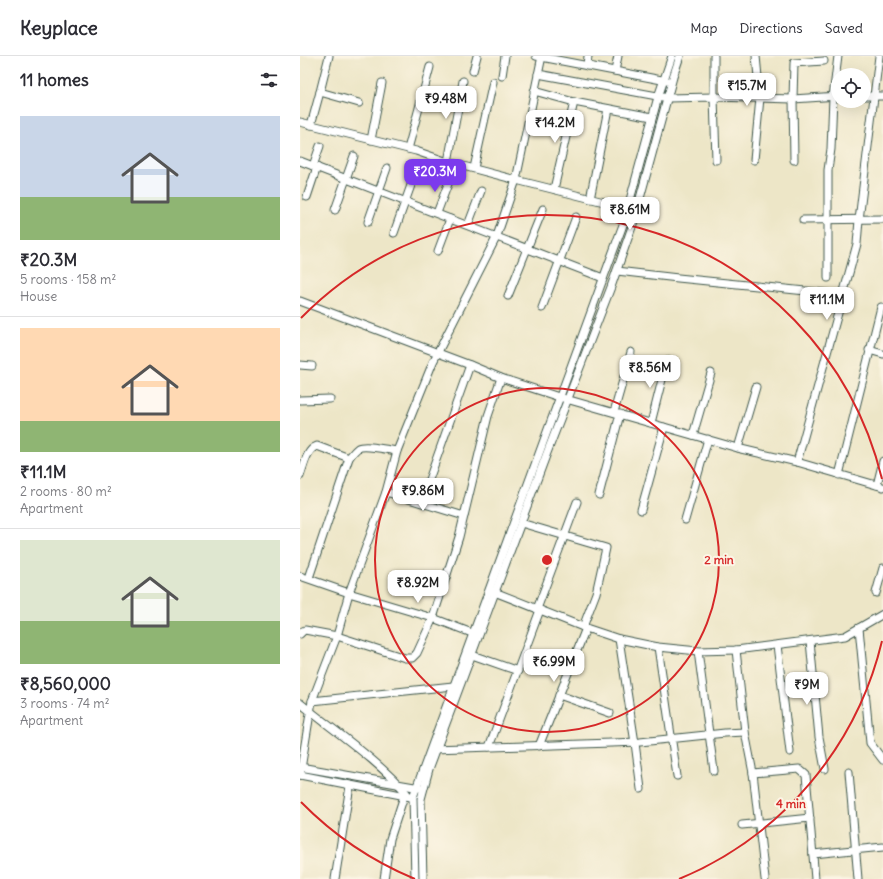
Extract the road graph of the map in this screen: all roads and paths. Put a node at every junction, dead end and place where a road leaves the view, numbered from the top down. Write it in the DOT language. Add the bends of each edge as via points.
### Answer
graph roads {
  1 [pos="329,56"];
  2 [pos="477,56"];
  3 [pos="505,56"];
  4 [pos="540,56"];
  5 [pos="588,56"];
  6 [pos="618,56"];
  7 [pos="672,56"];
  8 [pos="680,56"];
  9 [pos="714,56"];
  10 [pos="756,56"];
  11 [pos="838,56"];
  12 [pos="879,56"];
  13 [pos="824,61"];
  14 [pos="430,66"];
  15 [pos="587,66"];
  16 [pos="837,68"];
  17 [pos="473,71"];
  18 [pos="615,71"];
  19 [pos="538,74"];
  20 [pos="502,76"];
  21 [pos="663,80"];
  22 [pos="464,82"];
  23 [pos="493,82"];
  24 [pos="382,83"];
  25 [pos="672,83"];
  26 [pos="534,91"];
  27 [pos="320,92"];
  28 [pos="874,96"];
  29 [pos="883,96"];
  30 [pos="658,97"];
  31 [pos="714,97"];
  32 [pos="831,97"];
  33 [pos="668,98"];
  34 [pos="760,98"];
  35 [pos="793,99"];
  36 [pos="574,102"];
  37 [pos="359,103"];
  38 [pos="834,108"];
  39 [pos="608,109"];
  40 [pos="652,117"];
  41 [pos="300,122"];
  42 [pos="311,125"];
  43 [pos="371,140"];
  44 [pos="320,146"];
  45 [pos="408,149"];
  46 [pos="354,156"];
  47 [pos="716,160"];
  48 [pos="754,160"];
  49 [pos="794,160"];
  50 [pos="300,161"];
  51 [pos="448,162"];
  52 [pos="315,167"];
  53 [pos="387,168"];
  54 [pos="474,168"];
  55 [pos="415,174"];
  56 [pos="347,178"];
  57 [pos="516,180"];
  58 [pos="448,184"];
  59 [pos="554,189"];
  60 [pos="379,191"];
  61 [pos="481,191"];
  62 [pos="307,197"];
  63 [pos="590,198"];
  64 [pos="405,201"];
  65 [pos="628,208"];
  66 [pos="543,209"];
  67 [pos="335,210"];
  68 [pos="437,213"];
  69 [pos="576,217"];
  70 [pos="450,219"];
  71 [pos="828,219"];
  72 [pos="883,219"];
  73 [pos="803,220"];
  74 [pos="858,220"];
  75 [pos="368,222"];
  76 [pos="468,225"];
  77 [pos="394,233"];
  78 [pos="497,236"];
  79 [pos="527,248"];
  80 [pos="438,251"];
  81 [pos="560,261"];
  82 [pos="617,270"];
  83 [pos="603,278"];
  84 [pos="828,278"];
  85 [pos="844,295"];
  86 [pos="508,296"];
  87 [pos="300,301"];
  88 [pos="881,307"];
  89 [pos="542,308"];
  90 [pos="869,350"];
  91 [pos="631,352"];
  92 [pos="438,354"];
  93 [pos="883,354"];
  94 [pos="667,360"];
  95 [pos="300,365"];
  96 [pos="470,365"];
  97 [pos="312,366"];
  98 [pos="711,373"];
  99 [pos="501,378"];
  100 [pos="756,387"];
  101 [pos="559,396"];
  102 [pos="330,399"];
  103 [pos="568,399"];
  104 [pos="300,400"];
  105 [pos="617,413"];
  106 [pos="651,423"];
  107 [pos="664,426"];
  108 [pos="693,435"];
  109 [pos="708,439"];
  110 [pos="738,448"];
  111 [pos="397,451"];
  112 [pos="349,458"];
  113 [pos="883,461"];
  114 [pos="797,462"];
  115 [pos="839,475"];
  116 [pos="300,476"];
  117 [pos="880,486"];
  118 [pos="386,492"];
  119 [pos="599,495"];
  120 [pos="421,502"];
  121 [pos="577,502"];
  122 [pos="640,510"];
  123 [pos="464,516"];
  124 [pos="685,520"];
  125 [pos="521,523"];
  126 [pos="565,534"];
  127 [pos="883,568"];
  128 [pos="300,576"];
  129 [pos="309,578"];
  130 [pos="492,591"];
  131 [pos="350,593"];
  132 [pos="876,593"];
  133 [pos="539,610"];
  134 [pos="883,614"];
  135 [pos="433,618"];
  136 [pos="585,627"];
  137 [pos="859,628"];
  138 [pos="300,634"];
  139 [pos="476,635"];
  140 [pos="336,636"];
  141 [pos="620,639"];
  142 [pos="810,641"];
  143 [pos="777,645"];
  144 [pos="658,647"];
  145 [pos="736,650"];
  146 [pos="698,651"];
  147 [pos="472,655"];
  148 [pos="518,671"];
  149 [pos="453,686"];
  150 [pos="559,695"];
  151 [pos="312,701"];
  152 [pos="300,703"];
  153 [pos="310,711"];
  154 [pos="610,713"];
  155 [pos="745,732"];
  156 [pos="709,735"];
  157 [pos="672,739"];
  158 [pos="636,743"];
  159 [pos="539,746"];
  160 [pos="489,747"];
  161 [pos="433,749"];
  162 [pos="790,752"];
  163 [pos="883,760"];
  164 [pos="301,767"];
  165 [pos="826,769"];
  166 [pos="714,771"];
  167 [pos="849,772"];
  168 [pos="753,773"];
  169 [pos="300,775"];
  170 [pos="677,776"];
  171 [pos="399,784"];
  172 [pos="350,786"];
  173 [pos="420,788"];
  174 [pos="641,790"];
  175 [pos="408,796"];
  176 [pos="421,799"];
  177 [pos="810,818"];
  178 [pos="759,823"];
  179 [pos="742,825"];
  180 [pos="883,847"];
  181 [pos="856,850"];
  182 [pos="813,854"];
  183 [pos="336,879"];
  184 [pos="384,879"];
  185 [pos="415,879"];
  186 [pos="423,879"];
  187 [pos="765,879"];
  188 [pos="815,879"];
  189 [pos="858,879"];
  1 -- 27 [label="street"];
  2 -- 17 [label="street"];
  3 -- 20 [label="street"];
  4 -- 15 [label="street"];
  4 -- 19 [label="street"];
  5 -- 15 [label="street"];
  6 -- 18 [label="street"];
  7 -- 21 [label="street"];
  8 -- 25 [label="street"];
  9 -- 31 [label="street"];
  10 -- 34 [label="street"];
  11 -- 16 [label="street"];
  12 -- 28 [label="street"];
  13 -- 35 [label="street" via="794,63"];
  14 -- 45 [label="street"];
  15 -- 18 [label="street"];
  18 -- 21 [label="street"];
  19 -- 26 [label="street"];
  19 -- 30 [label="street"];
  21 -- 25 [label="street"];
  21 -- 30 [label="street"];
  22 -- 51 [label="street"];
  23 -- 54 [label="street"];
  24 -- 43 [label="street"];
  25 -- 33 [label="street"];
  26 -- 36 [label="street"];
  26 -- 57 [label="street"];
  27 -- 37 [label="street"];
  27 -- 42 [label="street"];
  28 -- 29 [label="street"];
  28 -- 74 [label="street"];
  30 -- 33 [label="street"];
  30 -- 40 [label="street"];
  31 -- 33 [label="street"];
  31 -- 34 [label="street"];
  31 -- 47 [label="street"];
  32 -- 35 [label="street"];
  33 -- 82 [label="street" via="633,224"];
  34 -- 35 [label="street"];
  34 -- 48 [label="street"];
  35 -- 49 [label="street"];
  36 -- 39 [label="street"];
  36 -- 59 [label="street"];
  38 -- 71 [label="street" via="828,170"];
  39 -- 40 [label="street"];
  39 -- 63 [label="street"];
  40 -- 65 [label="street"];
  41 -- 42 [label="street"];
  42 -- 43 [label="street"];
  43 -- 45 [label="street"];
  44 -- 52 [label="street"];
  45 -- 51 [label="street"];
  46 -- 56 [label="street"];
  50 -- 52 [label="street"];
  51 -- 54 [label="street"];
  52 -- 56 [label="street"];
  52 -- 62 [label="street"];
  53 -- 60 [label="street"];
  54 -- 57 [label="street"];
  55 -- 64 [label="street"];
  56 -- 60 [label="street"];
  56 -- 67 [label="street"];
  57 -- 59 [label="street"];
  57 -- 78 [label="street"];
  58 -- 68 [label="street"];
  59 -- 63 [label="street"];
  60 -- 64 [label="street"];
  60 -- 75 [label="street"];
  61 -- 76 [label="street"];
  63 -- 65 [label="street"];
  64 -- 68 [label="street"];
  64 -- 77 [label="street"];
  65 -- 83 [label="street"];
  66 -- 79 [label="street"];
  68 -- 70 [label="street"];
  69 -- 81 [label="street"];
  70 -- 76 [label="street"];
  70 -- 80 [label="street"];
  71 -- 73 [label="street"];
  71 -- 74 [label="street"];
  71 -- 84 [label="street"];
  72 -- 74 [label="street"];
  74 -- 85 [label="street" via="857,244"];
  76 -- 78 [label="street"];
  78 -- 79 [label="street"];
  78 -- 92 [label="street"];
  79 -- 81 [label="street"];
  79 -- 86 [label="street"];
  81 -- 83 [label="street"];
  81 -- 89 [label="street"];
  82 -- 85 [label="street"];
  82 -- 103 [label="street"];
  83 -- 101 [label="street"];
  85 -- 114 [label="street"];
  87 -- 92 [label="street"];
  88 -- 90 [label="street"];
  90 -- 93 [label="street"];
  90 -- 115 [label="street"];
  91 -- 105 [label="street"];
  92 -- 96 [label="street"];
  92 -- 111 [label="street"];
  94 -- 106 [label="street"];
  95 -- 97 [label="street"];
  96 -- 99 [label="street"];
  96 -- 120 [label="street"];
  98 -- 108 [label="street"];
  99 -- 101 [label="street"];
  99 -- 123 [label="street" via="488,416"];
  100 -- 110 [label="street"];
  101 -- 103 [label="street"];
  101 -- 130 [label="street"];
  102 -- 104 [label="street"];
  103 -- 105 [label="street"];
  103 -- 125 [label="street"];
  105 -- 106 [label="street"];
  105 -- 119 [label="street"];
  106 -- 107 [label="street"];
  107 -- 108 [label="street"];
  107 -- 122 [label="street"];
  108 -- 109 [label="street"];
  109 -- 110 [label="street"];
  109 -- 124 [label="street"];
  110 -- 114 [label="street"];
  111 -- 112 [label="street" via="359,448"];
  111 -- 118 [label="street"];
  112 -- 116 [label="street" via="317,446 309,452"];
  112 -- 129 [label="street"];
  113 -- 117 [label="street"];
  114 -- 115 [label="street"];
  115 -- 117 [label="street"];
  118 -- 120 [label="street"];
  118 -- 131 [label="street"];
  120 -- 123 [label="street"];
  121 -- 126 [label="street"];
  123 -- 135 [label="street"];
  125 -- 126 [label="street"];
  125 -- 130 [label="street"];
  126 -- 133 [label="street"];
  126 -- 136 [label="street" via="606,548"];
  127 -- 132 [label="street"];
  128 -- 129 [label="street"];
  129 -- 131 [label="street"];
  130 -- 133 [label="street"];
  130 -- 139 [label="street"];
  131 -- 135 [label="street"];
  131 -- 140 [label="street"];
  133 -- 136 [label="street"];
  133 -- 148 [label="street"];
  134 -- 137 [label="street"];
  135 -- 139 [label="street"];
  135 -- 140 [label="street" via="417,653 412,658"];
  136 -- 141 [label="street"];
  136 -- 150 [label="street"];
  137 -- 142 [label="street" via="845,636"];
  137 -- 163 [label="street" via="870,744"];
  138 -- 140 [label="street" via="306,630"];
  139 -- 147 [label="street"];
  139 -- 149 [label="street"];
  140 -- 151 [label="street"];
  141 -- 144 [label="street"];
  141 -- 158 [label="street"];
  142 -- 143 [label="street"];
  142 -- 165 [label="street" via="819,737"];
  143 -- 145 [label="street"];
  143 -- 162 [label="street"];
  144 -- 146 [label="street"];
  144 -- 157 [label="street"];
  145 -- 146 [label="street"];
  145 -- 155 [label="street"];
  146 -- 156 [label="street"];
  147 -- 148 [label="street"];
  147 -- 161 [label="street"];
  148 -- 160 [label="street"];
  149 -- 151 [label="street"];
  149 -- 161 [label="street"];
  150 -- 154 [label="street"];
  150 -- 159 [label="street"];
  151 -- 153 [label="street"];
  152 -- 153 [label="street"];
  153 -- 164 [label="street"];
  153 -- 171 [label="street"];
  155 -- 156 [label="street"];
  155 -- 168 [label="street"];
  156 -- 157 [label="street"];
  156 -- 166 [label="street"];
  157 -- 158 [label="street"];
  157 -- 170 [label="street"];
  158 -- 159 [label="street"];
  158 -- 174 [label="street"];
  159 -- 160 [label="street"];
  160 -- 161 [label="street"];
  161 -- 173 [label="street"];
  164 -- 169 [label="street"];
  164 -- 171 [label="street"];
  167 -- 181 [label="street"];
  168 -- 177 [label="street" via="792,769 803,771 806,775"];
  168 -- 178 [label="street"];
  169 -- 172 [label="street"];
  171 -- 173 [label="street"];
  171 -- 175 [label="street"];
  172 -- 175 [label="street"];
  172 -- 183 [label="street"];
  173 -- 175 [label="street"];
  173 -- 176 [label="street"];
  175 -- 176 [label="street"];
  175 -- 184 [label="street" via="390,839"];
  175 -- 185 [label="street"];
  176 -- 186 [label="street"];
  177 -- 178 [label="street"];
  177 -- 182 [label="street"];
  178 -- 179 [label="street"];
  178 -- 187 [label="street"];
  180 -- 181 [label="street"];
  181 -- 182 [label="street"];
  181 -- 189 [label="street"];
  182 -- 188 [label="street"];
}
